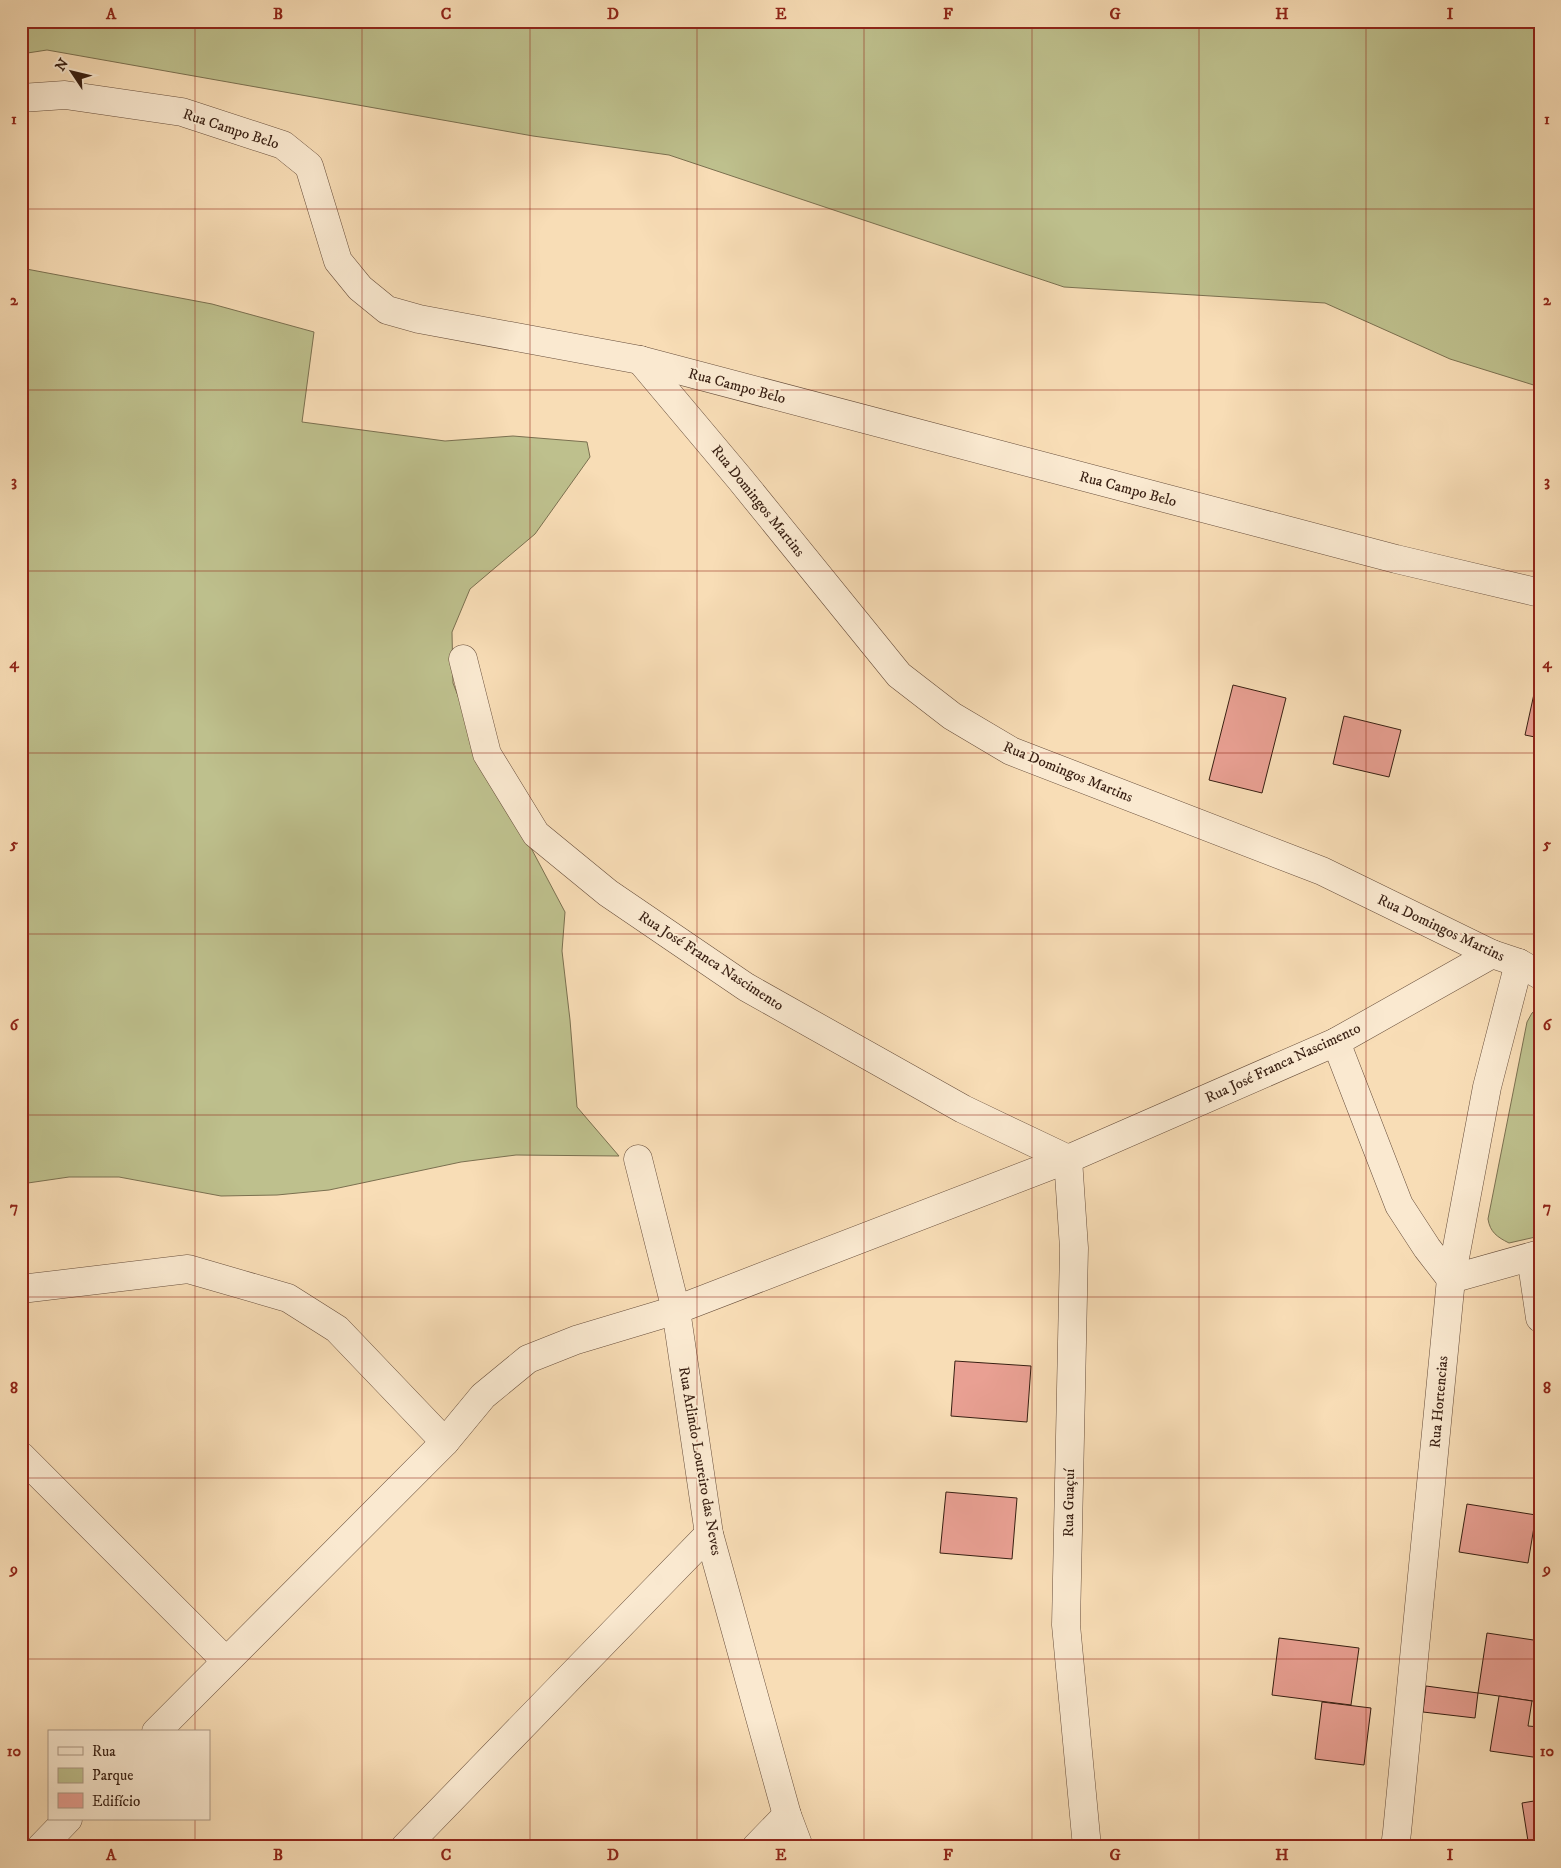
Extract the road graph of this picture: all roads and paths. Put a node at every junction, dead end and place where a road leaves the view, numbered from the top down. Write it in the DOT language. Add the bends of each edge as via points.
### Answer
graph roads {
  1 [pos="21,98"];
  2 [pos="640,360"];
  3 [pos="1540,593"];
  4 [pos="463,659"];
  5 [pos="1492,954"];
  6 [pos="1529,969"];
  7 [pos="1336,1042"];
  8 [pos="638,1159"];
  9 [pos="1068,1159"];
  10 [pos="1536,1256"];
  11 [pos="1451,1278"];
  12 [pos="21,1289"];
  13 [pos="676,1310"];
  14 [pos="1540,1318"];
  15 [pos="445,1442"];
  16 [pos="21,1456"];
  17 [pos="709,1534"];
  18 [pos="226,1661"];
  19 [pos="158,1730"];
  20 [pos="787,1815"];
  21 [pos="67,1820"];
  22 [pos="41,1847"];
  23 [pos="405,1847"];
  24 [pos="756,1847"];
  25 [pos="799,1847"];
  26 [pos="1087,1847"];
  27 [pos="1395,1847"];
  1 -- 2 [label="street, Rua Campo Belo" via="65,95 182,112 283,145 309,166 338,261 360,288 387,310 419,319"];
  2 -- 3 [label="street, Rua Campo Belo" via="1367,551"];
  2 -- 5 [label="street, Rua Domingos Martins" via="899,675 952,716 1011,751 1322,870"];
  4 -- 9 [label="street, Rua José Franca Nascimento" via="487,754 536,834 608,893 746,987 963,1109"];
  5 -- 6 [label="street, Rua Domingos Martins"];
  5 -- 7 [label="street, Rua José Franca Nascimento"];
  6 -- 11 [label="street, Rua Hortencias" via="1487,1086"];
  7 -- 9 [label="street, Rua José Franca Nascimento"];
  7 -- 11 [label="street" via="1399,1205"];
  8 -- 13 [label="street, Rua Arlindo Loureiro das Neves"];
  9 -- 13 [label="street, Rua José Franca Nascimento"];
  9 -- 26 [label="street, Rua Guaçuí" via="1074,1248 1066,1626"];
  10 -- 11 [label="street"];
  10 -- 14 [label="street"];
  11 -- 27 [label="street, Rua Hortencias"];
  12 -- 15 [label="street" via="188,1269 288,1298 337,1329"];
  13 -- 15 [label="street, Rua José Franca Nascimento" via="576,1340 528,1359 483,1396"];
  13 -- 17 [label="street, Rua Arlindo Loureiro das Neves"];
  15 -- 18 [label="street, Rua José Franca Nascimento"];
  16 -- 18 [label="street"];
  17 -- 20 [label="street, Rua Arlindo Loureiro das Neves"];
  17 -- 23 [label="street"];
  18 -- 19 [label="street, Rua José Franca Nascimento"];
  20 -- 24 [label="street"];
  20 -- 25 [label="street, Rua Arlindo Loureiro das Neves"];
  21 -- 22 [label="street"];
}
